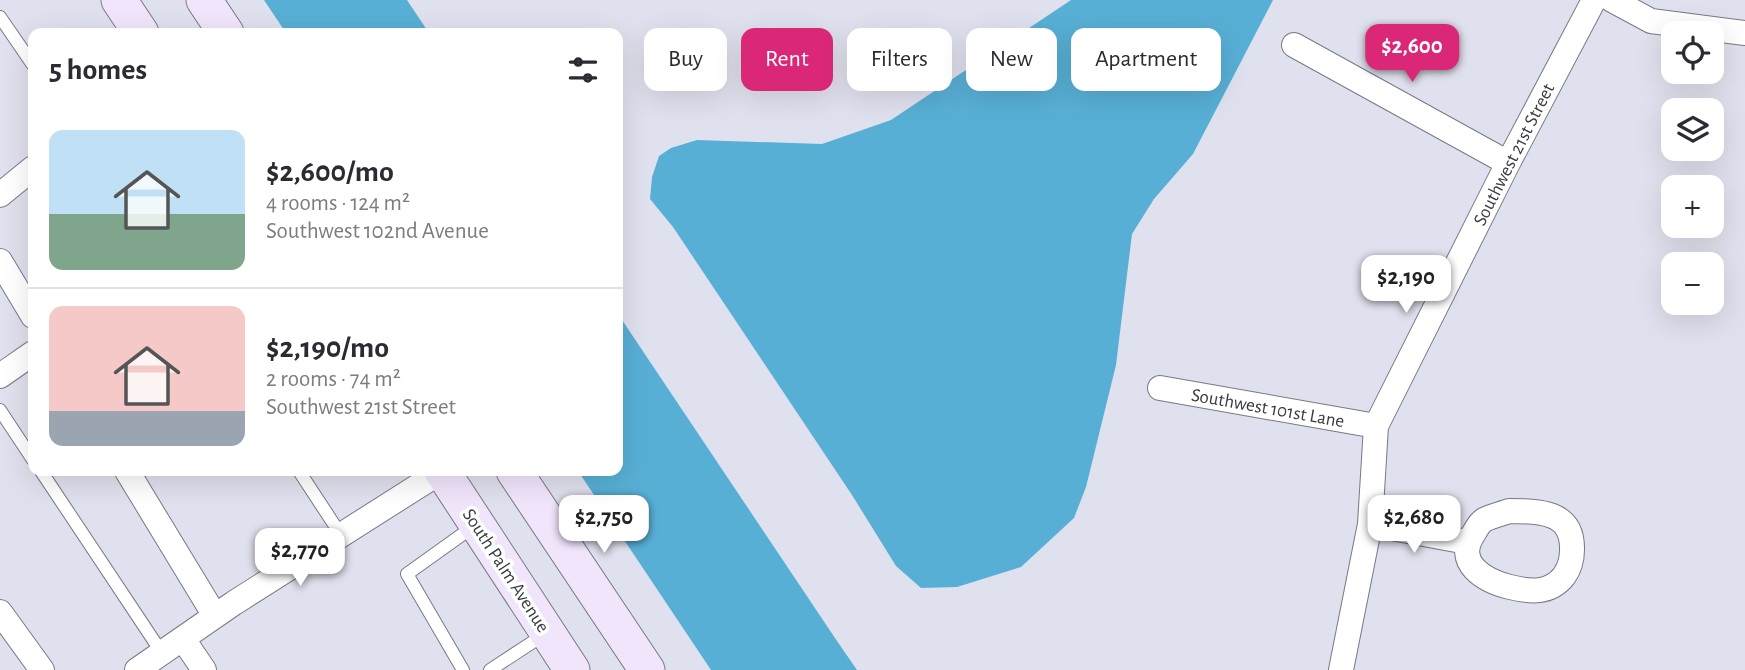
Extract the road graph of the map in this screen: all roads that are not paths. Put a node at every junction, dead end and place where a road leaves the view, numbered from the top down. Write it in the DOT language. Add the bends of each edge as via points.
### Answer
graph roads {
  1 [pos="119,0"];
  2 [pos="1594,0"];
  3 [pos="1612,0"];
  4 [pos="0,17"];
  5 [pos="138,28"];
  6 [pos="1745,33"];
  7 [pos="1294,45"];
  8 [pos="28,58"];
  9 [pos="1508,163"];
  10 [pos="28,172"];
  11 [pos="0,195"];
  12 [pos="0,261"];
  13 [pos="28,308"];
  14 [pos="28,357"];
  15 [pos="0,376"];
  16 [pos="1160,388"];
  17 [pos="0,410"];
  18 [pos="1376,426"];
  19 [pos="28,452"];
  20 [pos="44,476"];
  21 [pos="130,476"];
  22 [pos="302,476"];
  23 [pos="434,476"];
  24 [pos="445,476"];
  25 [pos="517,476"];
  26 [pos="477,524"];
  27 [pos="1370,524"];
  28 [pos="341,535"];
  29 [pos="1467,542"];
  30 [pos="0,612"];
  31 [pos="215,617"];
  32 [pos="547,632"];
  33 [pos="183,639"];
  34 [pos="162,653"];
  35 [pos="568,669"];
  36 [pos="42,670"];
  37 [pos="137,670"];
  38 [pos="204,670"];
  39 [pos="463,670"];
  40 [pos="490,670"];
  41 [pos="648,670"];
  42 [pos="1340,670"];
  1 -- 5 [label="main road"];
  2 -- 9 [label="street, Southwest 21st Street"];
  3 -- 6 [label="street" via="1651,21"];
  4 -- 8 [label="lane"];
  7 -- 9 [label="street"];
  9 -- 18 [label="street, Southwest 21st Street"];
  10 -- 11 [label="street"];
  12 -- 13 [label="street"];
  14 -- 15 [label="street"];
  16 -- 18 [label="street, Southwest 101st Lane"];
  17 -- 19 [label="lane"];
  18 -- 27 [label="street, Southwest 21st Street"];
  20 -- 34 [label="lane"];
  21 -- 31 [label="street"];
  22 -- 28 [label="lane"];
  23 -- 28 [label="street"];
  24 -- 26 [label="main road, South Palm Avenue"];
  25 -- 41 [label="main road"];
  26 -- 32 [label="main road, South Palm Avenue"];
  26 -- 39 [label="lane" via="407,574"];
  27 -- 29 [label="street"];
  27 -- 42 [label="street, Southwest 21st Street"];
  28 -- 31 [label="street"];
  30 -- 36 [label="street"];
  31 -- 33 [label="street"];
  32 -- 35 [label="main road, South Palm Avenue"];
  32 -- 40 [label="lane"];
  33 -- 34 [label="street"];
  33 -- 38 [label="street"];
  34 -- 37 [label="street"];
}
